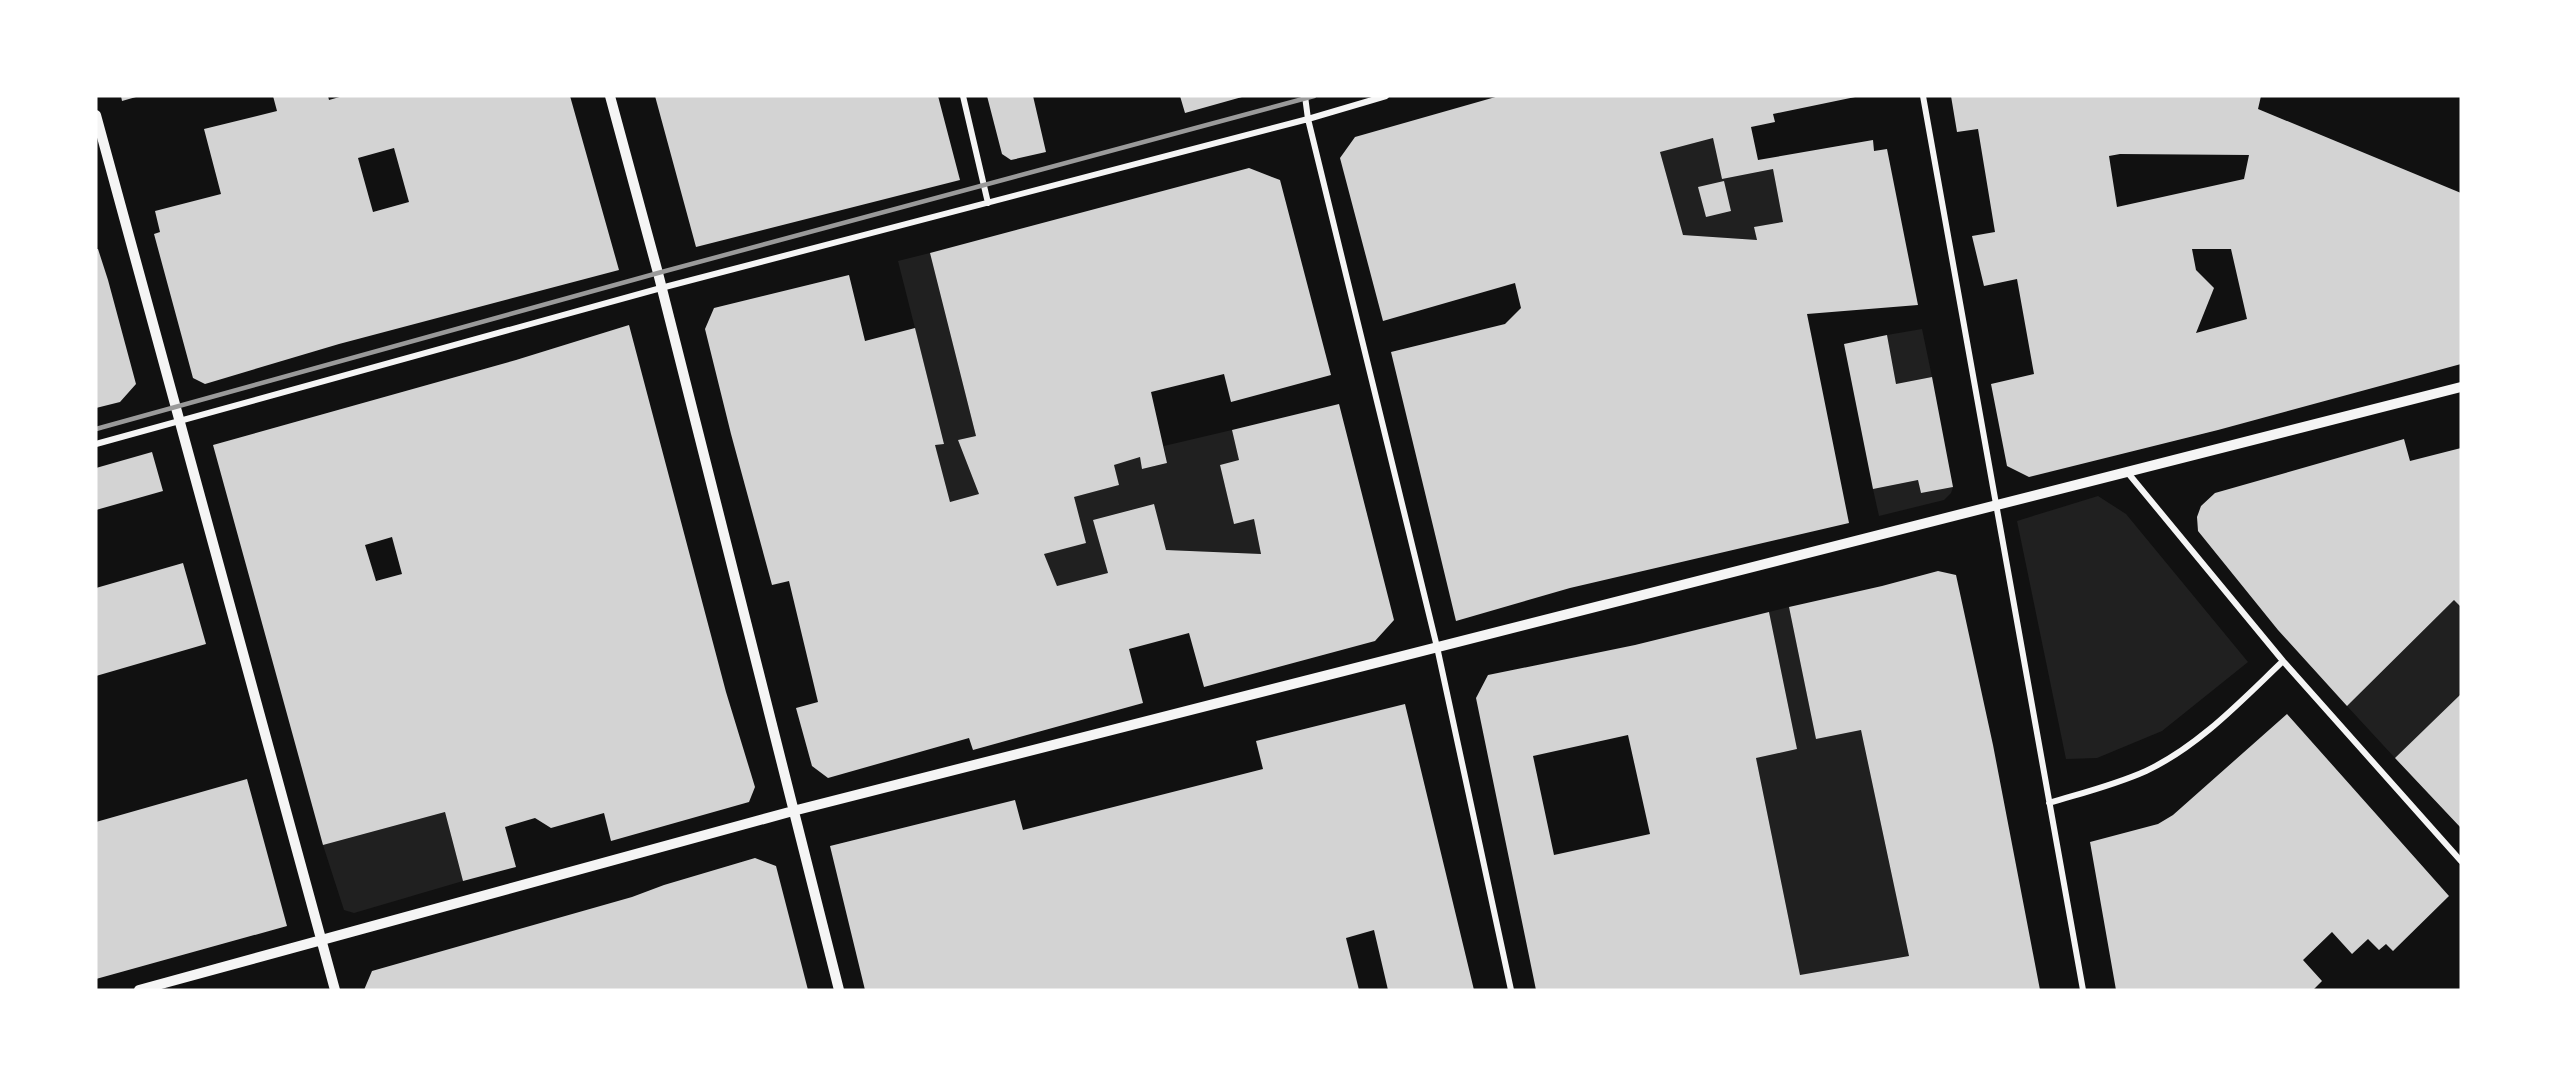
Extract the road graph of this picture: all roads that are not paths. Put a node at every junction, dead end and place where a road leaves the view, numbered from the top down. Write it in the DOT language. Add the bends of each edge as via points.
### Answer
graph roads {
  1 [pos="610,96"];
  2 [pos="963,96"];
  3 [pos="1305,96"];
  4 [pos="1386,96"];
  5 [pos="1923,96"];
  6 [pos="96,115"];
  7 [pos="1308,119"];
  8 [pos="988,203"];
  9 [pos="661,288"];
  10 [pos="2461,387"];
  11 [pos="181,422"];
  12 [pos="96,444"];
  13 [pos="2128,473"];
  14 [pos="1996,504"];
  15 [pos="1437,647"];
  16 [pos="2283,661"];
  17 [pos="2049,803"];
  18 [pos="794,811"];
  19 [pos="2461,861"];
  20 [pos="323,941"];
  21 [pos="139,990"];
  22 [pos="335,990"];
  23 [pos="839,990"];
  24 [pos="1511,990"];
  25 [pos="2082,990"];
  1 -- 9 [label="street"];
  2 -- 8 [label="street"];
  3 -- 7 [label="street"];
  4 -- 7 [label="street"];
  5 -- 14 [label="street"];
  6 -- 11 [label="street"];
  7 -- 8 [label="street"];
  7 -- 15 [label="street"];
  8 -- 9 [label="street"];
  9 -- 11 [label="street"];
  9 -- 18 [label="street"];
  10 -- 13 [label="street"];
  11 -- 12 [label="street"];
  11 -- 20 [label="street"];
  13 -- 14 [label="street"];
  13 -- 16 [label="street"];
  14 -- 15 [label="street"];
  14 -- 17 [label="street"];
  15 -- 18 [label="street"];
  15 -- 24 [label="street"];
  16 -- 17 [label="street" via="2218,722 2180,751 2115,784"];
  16 -- 19 [label="street"];
  17 -- 25 [label="street"];
  18 -- 20 [label="street"];
  18 -- 23 [label="street"];
  20 -- 21 [label="street"];
  20 -- 22 [label="street"];
}
